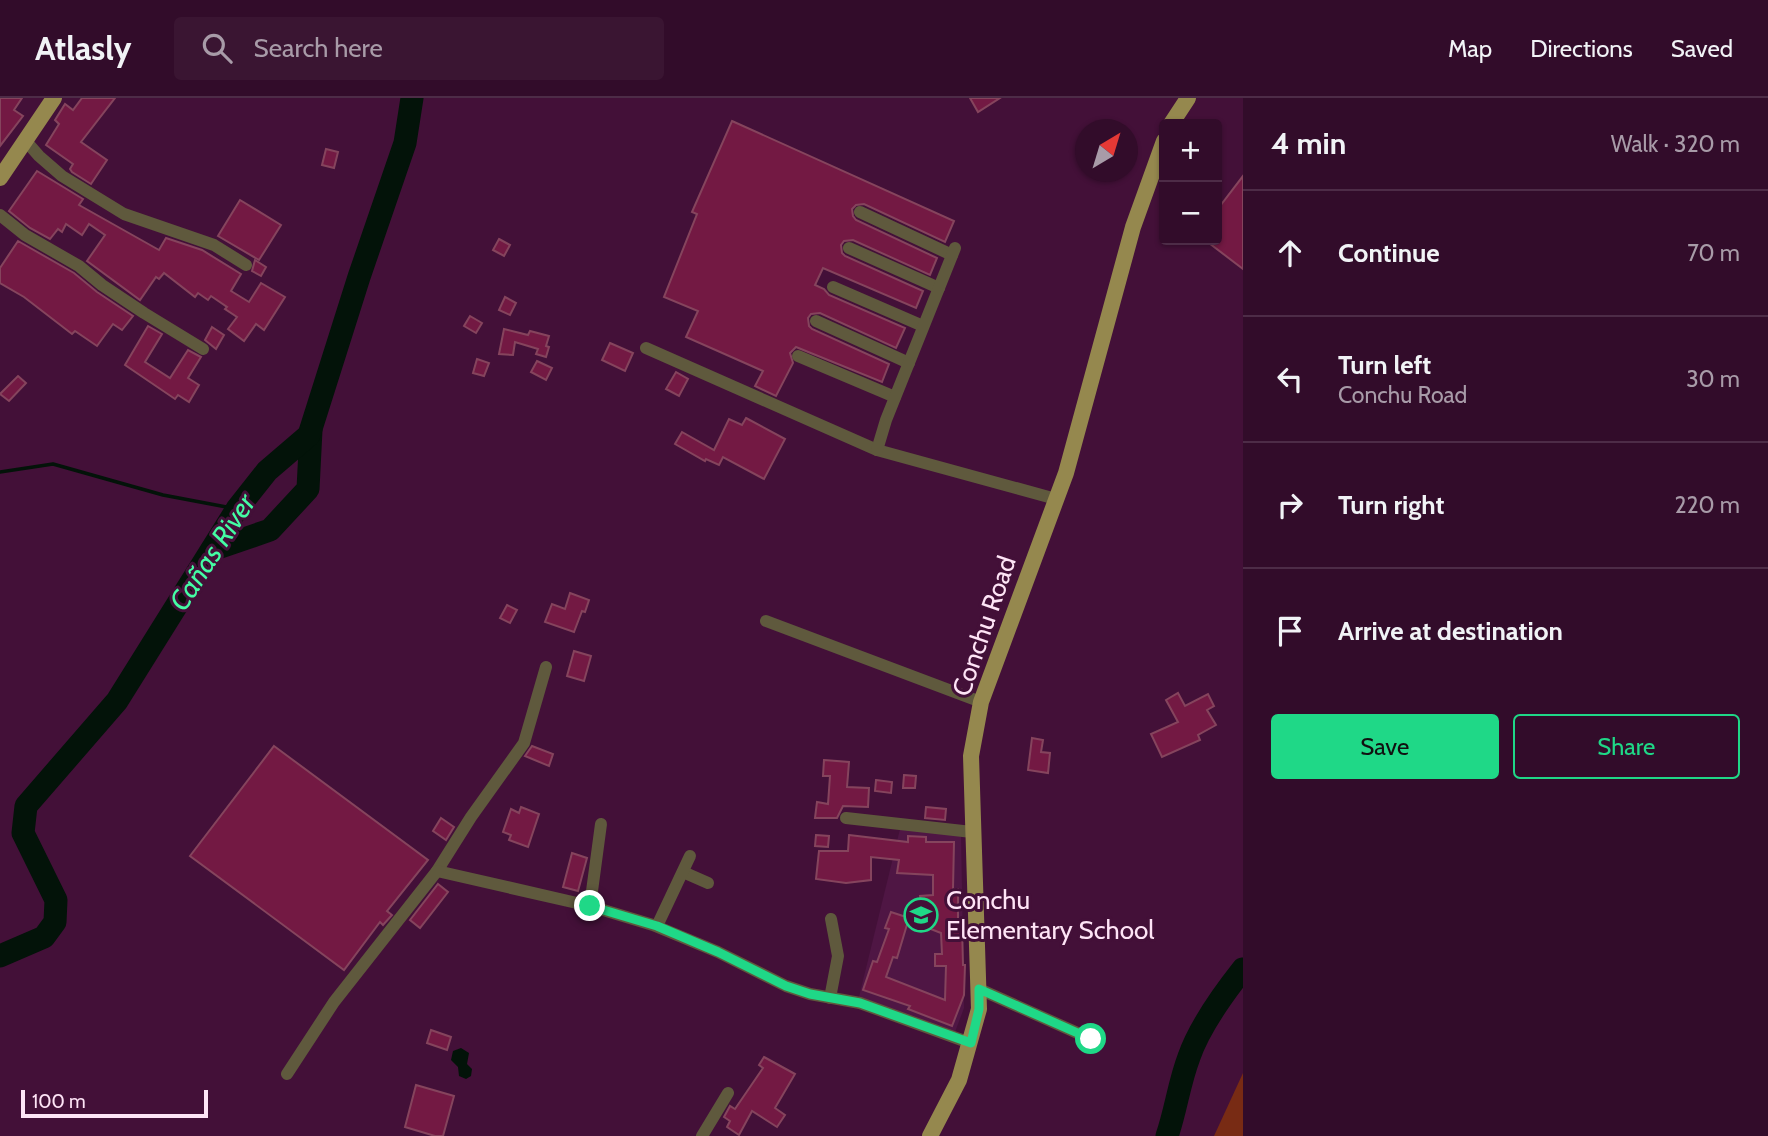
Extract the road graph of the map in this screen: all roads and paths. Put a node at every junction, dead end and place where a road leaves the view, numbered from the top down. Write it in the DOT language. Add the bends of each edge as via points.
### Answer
graph roads {
  1 [pos="54,98"];
  2 [pos="1188,98"];
  3 [pos="1174,119"];
  4 [pos="25,140"];
  5 [pos="1159,155"];
  6 [pos="0,178"];
  7 [pos="860,212"];
  8 [pos="0,215"];
  9 [pos="849,248"];
  10 [pos="246,265"];
  11 [pos="833,287"];
  12 [pos="939,288"];
  13 [pos="816,321"];
  14 [pos="923,327"];
  15 [pos="646,348"];
  16 [pos="204,349"];
  17 [pos="798,356"];
  18 [pos="909,363"];
  19 [pos="895,397"];
  20 [pos="877,450"];
  21 [pos="1056,499"];
  22 [pos="766,621"];
  23 [pos="546,667"];
  24 [pos="981,702"];
  25 [pos="846,818"];
  26 [pos="601,824"];
  27 [pos="972,832"];
  28 [pos="690,856"];
  29 [pos="437,871"];
  30 [pos="683,872"];
  31 [pos="708,883"];
  32 [pos="590,906"];
  33 [pos="831,919"];
  34 [pos="657,926"];
  35 [pos="979,989"];
  36 [pos="830,998"];
  37 [pos="1091,1039"];
  38 [pos="971,1043"];
  39 [pos="286,1074"];
  40 [pos="728,1093"];
  41 [pos="702,1136"];
  42 [pos="930,1136"];
  1 -- 4 [label="main road"];
  2 -- 3 [label="main road"];
  4 -- 6 [label="main road"];
  4 -- 10 [label="street" via="62,176 124,214 214,245"];
  5 -- 21 [label="main road, Conchu Road" via="1133,227"];
  7 -- 12 [label="street" via="954,252"];
  8 -- 16 [label="street" via="24,235"];
  9 -- 12 [label="street"];
  11 -- 14 [label="street"];
  12 -- 14 [label="street"];
  13 -- 18 [label="street"];
  14 -- 18 [label="street"];
  15 -- 20 [label="street"];
  17 -- 19 [label="street"];
  18 -- 19 [label="street"];
  19 -- 20 [label="street"];
  20 -- 21 [label="street"];
  21 -- 24 [label="main road, Conchu Road"];
  22 -- 24 [label="street"];
  23 -- 29 [label="street" via="524,743"];
  24 -- 27 [label="main road, Conchu Road" via="971,756"];
  25 -- 27 [label="street"];
  26 -- 32 [label="street"];
  27 -- 35 [label="main road, Conchu Road"];
  28 -- 30 [label="street"];
  29 -- 32 [label="street"];
  29 -- 39 [label="street" via="334,1002"];
  30 -- 31 [label="street"];
  30 -- 34 [label="street"];
  32 -- 34 [label="street"];
  33 -- 36 [label="street" via="838,956"];
  34 -- 36 [label="street" via="786,986"];
  35 -- 37 [label="street"];
  35 -- 38 [label="main road, Conchu Road"];
  36 -- 38 [label="street" via="860,1003"];
  38 -- 42 [label="main road, Conchu Road" via="960,1080"];
  40 -- 41 [label="street"];
}
